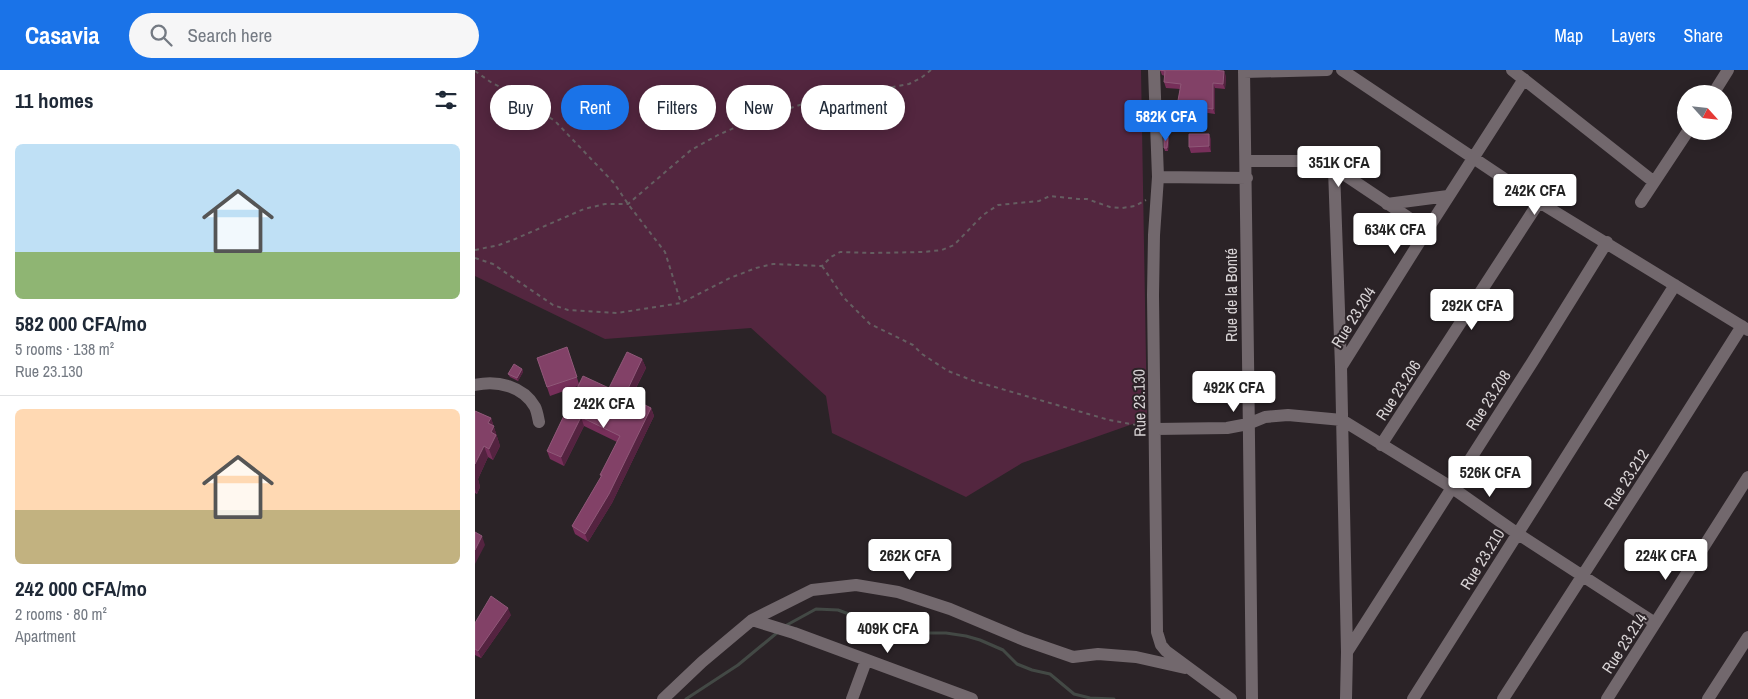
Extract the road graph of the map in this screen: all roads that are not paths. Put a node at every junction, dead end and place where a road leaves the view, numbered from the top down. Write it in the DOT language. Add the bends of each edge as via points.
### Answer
graph roads {
  1 [pos="1154,70"];
  2 [pos="1327,70"];
  3 [pos="1342,70"];
  4 [pos="1512,70"];
  5 [pos="1729,70"];
  6 [pos="1244,71"];
  7 [pos="1524,79"];
  8 [pos="1719,85"];
  9 [pos="1682,140"];
  10 [pos="1473,158"];
  11 [pos="1246,161"];
  12 [pos="1334,168"];
  13 [pos="1158,177"];
  14 [pos="1247,178"];
  15 [pos="1654,182"];
  16 [pos="1448,196"];
  17 [pos="1539,202"];
  18 [pos="1641,202"];
  19 [pos="1387,204"];
  20 [pos="1427,230"];
  21 [pos="1607,242"];
  22 [pos="1675,285"];
  23 [pos="1745,328"];
  24 [pos="1341,367"];
  25 [pos="475,384"];
  26 [pos="1342,420"];
  27 [pos="539,422"];
  28 [pos="1247,424"];
  29 [pos="1156,429"];
  30 [pos="1381,444"];
  31 [pos="1748,477"];
  32 [pos="1451,488"];
  33 [pos="1518,534"];
  34 [pos="1583,577"];
  35 [pos="758,621"];
  36 [pos="1655,624"];
  37 [pos="1748,637"];
  38 [pos="1347,652"];
  39 [pos="866,660"];
  40 [pos="1190,669"];
  41 [pos="663,699"];
  42 [pos="852,699"];
  43 [pos="972,699"];
  44 [pos="1231,699"];
  45 [pos="1252,699"];
  46 [pos="1346,699"];
  47 [pos="1413,699"];
  48 [pos="1503,699"];
  49 [pos="1607,699"];
  50 [pos="1708,699"];
  1 -- 13 [label="street, Rue 23.130"];
  2 -- 6 [label="street"];
  3 -- 10 [label="street"];
  4 -- 7 [label="street"];
  5 -- 8 [label="street"];
  6 -- 11 [label="street, Rue de la Bonté"];
  7 -- 10 [label="street, Rue 23.204"];
  7 -- 15 [label="street"];
  9 -- 15 [label="street"];
  10 -- 16 [label="street, Rue 23.204"];
  10 -- 17 [label="street"];
  11 -- 12 [label="street" via="1320,160"];
  11 -- 14 [label="street, Rue de la Bonté"];
  12 -- 19 [label="street"];
  12 -- 24 [label="street"];
  13 -- 14 [label="street"];
  13 -- 29 [label="street, Rue 23.130" via="1153,295"];
  14 -- 28 [label="street, Rue de la Bonté"];
  15 -- 18 [label="street"];
  16 -- 19 [label="street"];
  16 -- 20 [label="street, Rue 23.204"];
  17 -- 21 [label="street"];
  17 -- 30 [label="street, Rue 23.206"];
  19 -- 20 [label="street"];
  20 -- 24 [label="street, Rue 23.204"];
  21 -- 22 [label="street"];
  21 -- 32 [label="street, Rue 23.208"];
  22 -- 23 [label="street"];
  22 -- 33 [label="street, Rue 23.210"];
  23 -- 34 [label="street, Rue 23.212"];
  24 -- 26 [label="street"];
  25 -- 27 [label="street" via="495,382 522,392 535,407"];
  26 -- 28 [label="street" via="1288,415 1265,417"];
  26 -- 30 [label="street"];
  26 -- 38 [label="street"];
  28 -- 29 [label="street" via="1227,428"];
  28 -- 45 [label="street, Rue de la Bonté"];
  29 -- 40 [label="street, Rue 23.130" via="1157,632 1161,646"];
  30 -- 32 [label="street"];
  31 -- 36 [label="street, Rue 23.214"];
  32 -- 33 [label="street"];
  32 -- 38 [label="street, Rue 23.208"];
  33 -- 34 [label="street"];
  33 -- 47 [label="street, Rue 23.210"];
  34 -- 36 [label="street"];
  34 -- 48 [label="street, Rue 23.212"];
  35 -- 39 [label="street"];
  35 -- 40 [label="street" via="812,590 856,585 898,592 950,608 1073,657 1098,654 1136,656"];
  35 -- 41 [label="street" via="702,662"];
  36 -- 49 [label="street, Rue 23.214"];
  37 -- 50 [label="street"];
  38 -- 46 [label="street"];
  39 -- 42 [label="street"];
  39 -- 43 [label="street"];
  40 -- 44 [label="street, Rue 23.130"];
}
